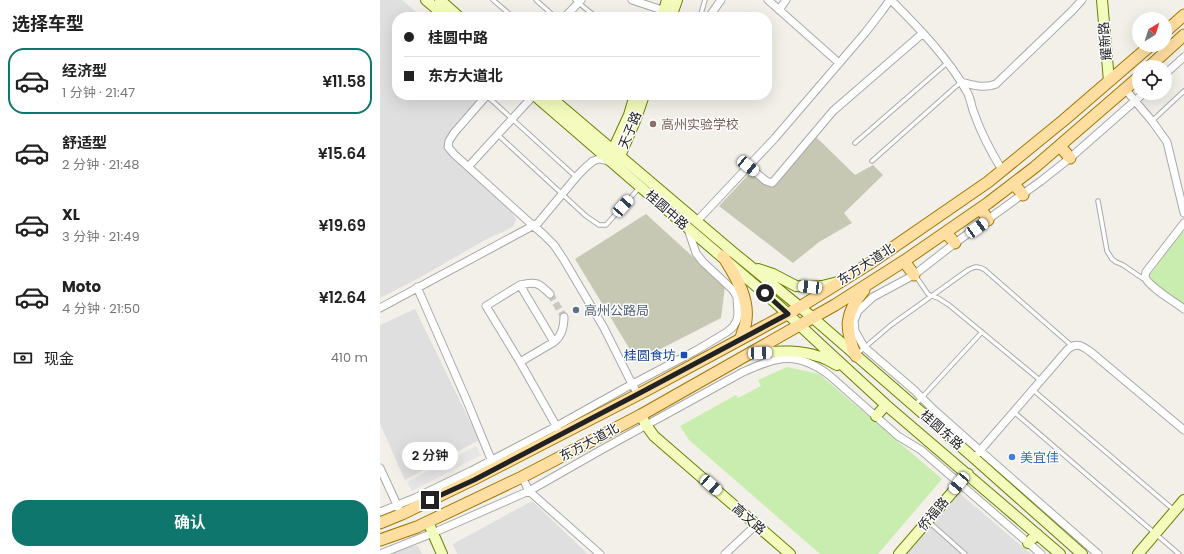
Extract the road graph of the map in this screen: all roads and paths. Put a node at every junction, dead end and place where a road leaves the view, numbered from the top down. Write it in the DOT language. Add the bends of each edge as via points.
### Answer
graph roads {
  1 [pos="426,0"];
  2 [pos="440,0"];
  3 [pos="493,0"];
  4 [pos="536,0"];
  5 [pos="668,0"];
  6 [pos="677,0"];
  7 [pos="705,0"];
  8 [pos="721,0"];
  9 [pos="768,0"];
  10 [pos="786,0"];
  11 [pos="891,0"];
  12 [pos="1082,0"];
  13 [pos="1102,0"];
  14 [pos="578,1"];
  15 [pos="636,1"];
  16 [pos="779,10"];
  17 [pos="440,12"];
  18 [pos="453,12"];
  19 [pos="507,12"];
  20 [pos="549,12"];
  21 [pos="569,12"];
  22 [pos="590,12"];
  23 [pos="662,12"];
  24 [pos="667,12"];
  25 [pos="668,12"];
  26 [pos="701,12"];
  27 [pos="713,12"];
  28 [pos="1184,15"];
  29 [pos="1172,26"];
  30 [pos="923,33"];
  31 [pos="1184,35"];
  32 [pos="1143,52"];
  33 [pos="1184,57"];
  34 [pos="1158,60"];
  35 [pos="839,63"];
  36 [pos="947,63"];
  37 [pos="1172,68"];
  38 [pos="1109,81"];
  39 [pos="962,82"];
  40 [pos="1132,83"];
  41 [pos="1125,89"];
  42 [pos="1184,91"];
  43 [pos="483,100"];
  44 [pos="492,100"];
  45 [pos="529,100"];
  46 [pos="540,100"];
  47 [pos="554,100"];
  48 [pos="634,100"];
  49 [pos="642,100"];
  50 [pos="1135,101"];
  51 [pos="512,119"];
  52 [pos="1152,121"];
  53 [pos="498,135"];
  54 [pos="855,143"];
  55 [pos="1060,146"];
  56 [pos="616,153"];
  57 [pos="1070,158"];
  58 [pos="610,161"];
  59 [pos="872,161"];
  60 [pos="748,166"];
  61 [pos="468,167"];
  62 [pos="1002,170"];
  63 [pos="577,177"];
  64 [pos="1014,184"];
  65 [pos="640,187"];
  66 [pos="978,188"];
  67 [pos="562,194"];
  68 [pos="1023,195"];
  69 [pos="1098,201"];
  70 [pos="985,206"];
  71 [pos="1184,214"];
  72 [pos="988,220"];
  73 [pos="697,221"];
  74 [pos="1184,223"];
  75 [pos="532,225"];
  76 [pos="688,228"];
  77 [pos="946,233"];
  78 [pos="955,243"];
  79 [pos="723,256"];
  80 [pos="904,261"];
  81 [pos="751,267"];
  82 [pos="914,275"];
  83 [pos="1145,278"];
  84 [pos="842,281"];
  85 [pos="520,285"];
  86 [pos="867,285"];
  87 [pos="417,287"];
  88 [pos="550,294"];
  89 [pos="932,296"];
  90 [pos="800,307"];
  91 [pos="380,308"];
  92 [pos="1184,309"];
  93 [pos="788,314"];
  94 [pos="564,318"];
  95 [pos="813,318"];
  96 [pos="800,325"];
  97 [pos="982,332"];
  98 [pos="740,338"];
  99 [pos="554,342"];
  100 [pos="1072,346"];
  101 [pos="864,347"];
  102 [pos="714,353"];
  103 [pos="752,353"];
  104 [pos="856,356"];
  105 [pos="520,362"];
  106 [pos="722,370"];
  107 [pos="850,372"];
  108 [pos="1041,381"];
  109 [pos="632,384"];
  110 [pos="1033,390"];
  111 [pos="638,394"];
  112 [pos="922,398"];
  113 [pos="886,404"];
  114 [pos="914,406"];
  115 [pos="1014,412"];
  116 [pos="876,416"];
  117 [pos="644,420"];
  118 [pos="559,430"];
  119 [pos="1184,430"];
  120 [pos="977,454"];
  121 [pos="493,464"];
  122 [pos="380,468"];
  123 [pos="968,474"];
  124 [pos="522,478"];
  125 [pos="959,483"];
  126 [pos="529,491"];
  127 [pos="1180,506"];
  128 [pos="400,510"];
  129 [pos="380,512"];
  130 [pos="1049,519"];
  131 [pos="927,521"];
  132 [pos="428,522"];
  133 [pos="380,523"];
  134 [pos="756,525"];
  135 [pos="433,533"];
  136 [pos="1155,533"];
  137 [pos="1037,534"];
  138 [pos="380,540"];
  139 [pos="1028,543"];
  140 [pos="380,554"];
  141 [pos="442,554"];
  142 [pos="600,554"];
  143 [pos="725,554"];
  144 [pos="790,554"];
  145 [pos="899,554"];
  146 [pos="965,554"];
  147 [pos="1041,554"];
  148 [pos="1060,554"];
  149 [pos="1082,554"];
  150 [pos="1098,554"];
  151 [pos="1138,554"];
  152 [pos="1179,554"];
  1 -- 17 [label="main road"];
  2 -- 18 [label="main road"];
  3 -- 19 [label="lane"];
  4 -- 20 [label="lane"];
  5 -- 24 [label="main road"];
  6 -- 25 [label="main road"];
  7 -- 26 [label="lane"];
  8 -- 27 [label="street"];
  9 -- 16 [label="street"];
  10 -- 16 [label="street"];
  11 -- 30 [label="street"];
  11 -- 35 [label="street"];
  12 -- 39 [label="street" via="996,84 989,87"];
  13 -- 38 [label="main road, 耀新路"];
  14 -- 21 [label="street"];
  14 -- 22 [label="lane"];
  15 -- 23 [label="street"];
  16 -- 35 [label="street"];
  28 -- 29 [label="main road"];
  30 -- 36 [label="street"];
  30 -- 60 [label="street" via="833,111 772,183"];
  31 -- 34 [label="main road"];
  32 -- 38 [label="main road, 东方大道北"];
  33 -- 37 [label="street"];
  35 -- 60 [label="street"];
  36 -- 39 [label="street"];
  36 -- 54 [label="lane"];
  38 -- 62 [label="main road, 东方大道北"];
  39 -- 59 [label="lane"];
  39 -- 62 [label="street" via="984,137"];
  40 -- 41 [label="main road, 东方大道北"];
  41 -- 50 [label="street"];
  41 -- 55 [label="main road, 东方大道北"];
  42 -- 52 [label="lane"];
  43 -- 61 [label="street" via="454,133 448,144 450,150"];
  44 -- 51 [label="lane"];
  45 -- 51 [label="street"];
  46 -- 58 [label="main road, 桂圆中路"];
  47 -- 56 [label="main road, 桂圆中路"];
  48 -- 56 [label="main road, 天子路"];
  49 -- 56 [label="main road, 天子路" via="635,121"];
  50 -- 52 [label="street"];
  50 -- 57 [label="street"];
  51 -- 53 [label="street"];
  51 -- 63 [label="lane"];
  52 -- 71 [label="street" via="1168,148"];
  53 -- 61 [label="street"];
  53 -- 67 [label="lane"];
  55 -- 57 [label="main road"];
  55 -- 64 [label="main road, 东方大道北"];
  56 -- 58 [label="main road, 天子路" via="616,159"];
  56 -- 73 [label="main road, 桂圆中路"];
  57 -- 68 [label="street"];
  58 -- 63 [label="street" via="599,159"];
  58 -- 65 [label="main road, 桂圆中路"];
  60 -- 73 [label="street"];
  61 -- 75 [label="street"];
  62 -- 66 [label="main road, 东方大道北"];
  63 -- 67 [label="street"];
  64 -- 68 [label="main road"];
  64 -- 70 [label="main road, 东方大道北"];
  65 -- 67 [label="lane" via="606,225 594,222"];
  65 -- 76 [label="main road, 桂圆中路"];
  66 -- 70 [label="main road"];
  66 -- 84 [label="main road, 东方大道北"];
  67 -- 75 [label="street" via="541,220"];
  68 -- 72 [label="street"];
  69 -- 83 [label="lane" via="1110,256 1138,276"];
  70 -- 72 [label="main road"];
  70 -- 77 [label="main road, 东方大道北"];
  72 -- 78 [label="street"];
  73 -- 81 [label="main road, 桂圆中路"];
  74 -- 83 [label="street" via="1146,272"];
  75 -- 87 [label="street"];
  75 -- 109 [label="street" via="554,245 564,260 604,328"];
  76 -- 79 [label="main road, 桂圆中路"];
  76 -- 109 [label="street" via="696,253 737,297 737,320 727,332"];
  77 -- 78 [label="main road"];
  77 -- 80 [label="main road, 东方大道北"];
  78 -- 82 [label="street"];
  79 -- 93 [label="main road, 桂圆中路"];
  79 -- 98 [label="main road" via="744,293 746,321"];
  80 -- 82 [label="main road"];
  80 -- 86 [label="main road, 东方大道北"];
  81 -- 84 [label="main road" via="773,274 796,286 822,286"];
  81 -- 90 [label="main road, 桂圆中路"];
  82 -- 89 [label="lane"];
  82 -- 101 [label="street" via="873,297 858,311 854,321 855,331"];
  83 -- 92 [label="street"];
  84 -- 90 [label="main road, 东方大道北"];
  85 -- 88 [label="street" via="541,285"];
  85 -- 99 [label="street"];
  85 -- 105 [label="street" via="486,306"];
  86 -- 95 [label="main road, 东方大道北"];
  86 -- 104 [label="main road" via="848,318 847,329"];
  87 -- 91 [label="street"];
  87 -- 121 [label="street"];
  89 -- 97 [label="lane" via="949,305"];
  89 -- 100 [label="lane" via="968,270 979,267"];
  89 -- 101 [label="lane"];
  90 -- 93 [label="main road, 东方大道北"];
  90 -- 95 [label="main road, 桂圆东路"];
  93 -- 96 [label="main road, 桂圆中路"];
  93 -- 98 [label="main road, 东方大道北"];
  94 -- 99 [label="street" via="562,331"];
  95 -- 96 [label="main road, 东方大道北"];
  95 -- 104 [label="main road, 桂圆东路"];
  96 -- 103 [label="main road, 东方大道北"];
  96 -- 107 [label="main road, 桂圆东路"];
  97 -- 108 [label="lane"];
  97 -- 112 [label="lane"];
  98 -- 102 [label="main road, 东方大道北"];
  99 -- 105 [label="street"];
  100 -- 108 [label="street"];
  100 -- 119 [label="street" via="1080,345 1087,349"];
  101 -- 104 [label="lane"];
  101 -- 112 [label="street"];
  102 -- 106 [label="main road"];
  102 -- 111 [label="main road, 东方大道北"];
  103 -- 106 [label="main road, 东方大道北"];
  103 -- 107 [label="main road" via="802,352 818,356"];
  104 -- 114 [label="main road, 桂圆东路"];
  105 -- 118 [label="street"];
  106 -- 117 [label="main road, 东方大道北"];
  107 -- 113 [label="main road, 桂圆东路"];
  108 -- 110 [label="street"];
  109 -- 111 [label="street"];
  109 -- 118 [label="street"];
  110 -- 115 [label="street"];
  110 -- 127 [label="lane"];
  111 -- 118 [label="main road, 东方大道北"];
  112 -- 114 [label="lane"];
  112 -- 120 [label="street"];
  113 -- 116 [label="main road"];
  113 -- 123 [label="main road, 桂圆东路"];
  114 -- 120 [label="main road, 桂圆东路"];
  115 -- 120 [label="street"];
  115 -- 136 [label="lane"];
  116 -- 117 [label="street" via="819,368 802,360 788,358 777,359 743,372"];
  116 -- 125 [label="street"];
  117 -- 124 [label="main road, 东方大道北"];
  117 -- 126 [label="street"];
  117 -- 134 [label="main road, 高文路" via="654,436"];
  118 -- 121 [label="main road, 东方大道北"];
  120 -- 130 [label="main road, 桂圆东路"];
  121 -- 128 [label="main road, 东方大道北"];
  122 -- 128 [label="street"];
  123 -- 125 [label="main road, 侨福路"];
  123 -- 137 [label="main road, 桂圆东路"];
  124 -- 126 [label="street"];
  124 -- 132 [label="main road, 东方大道北"];
  125 -- 131 [label="main road, 侨福路"];
  125 -- 139 [label="street"];
  126 -- 135 [label="street"];
  126 -- 142 [label="street"];
  127 -- 136 [label="main road"];
  128 -- 129 [label="street"];
  128 -- 133 [label="main road, 东方大道北"];
  130 -- 149 [label="main road, 桂圆东路"];
  130 -- 150 [label="street"];
  131 -- 145 [label="main road, 侨福路"];
  131 -- 146 [label="lane"];
  132 -- 135 [label="main road"];
  132 -- 138 [label="main road, 东方大道北"];
  134 -- 143 [label="street"];
  134 -- 144 [label="main road, 高文路"];
  135 -- 140 [label="street"];
  135 -- 141 [label="main road"];
  136 -- 151 [label="main road"];
  136 -- 152 [label="lane"];
  137 -- 139 [label="main road"];
  137 -- 148 [label="main road, 桂圆东路"];
  139 -- 147 [label="street"];
}
